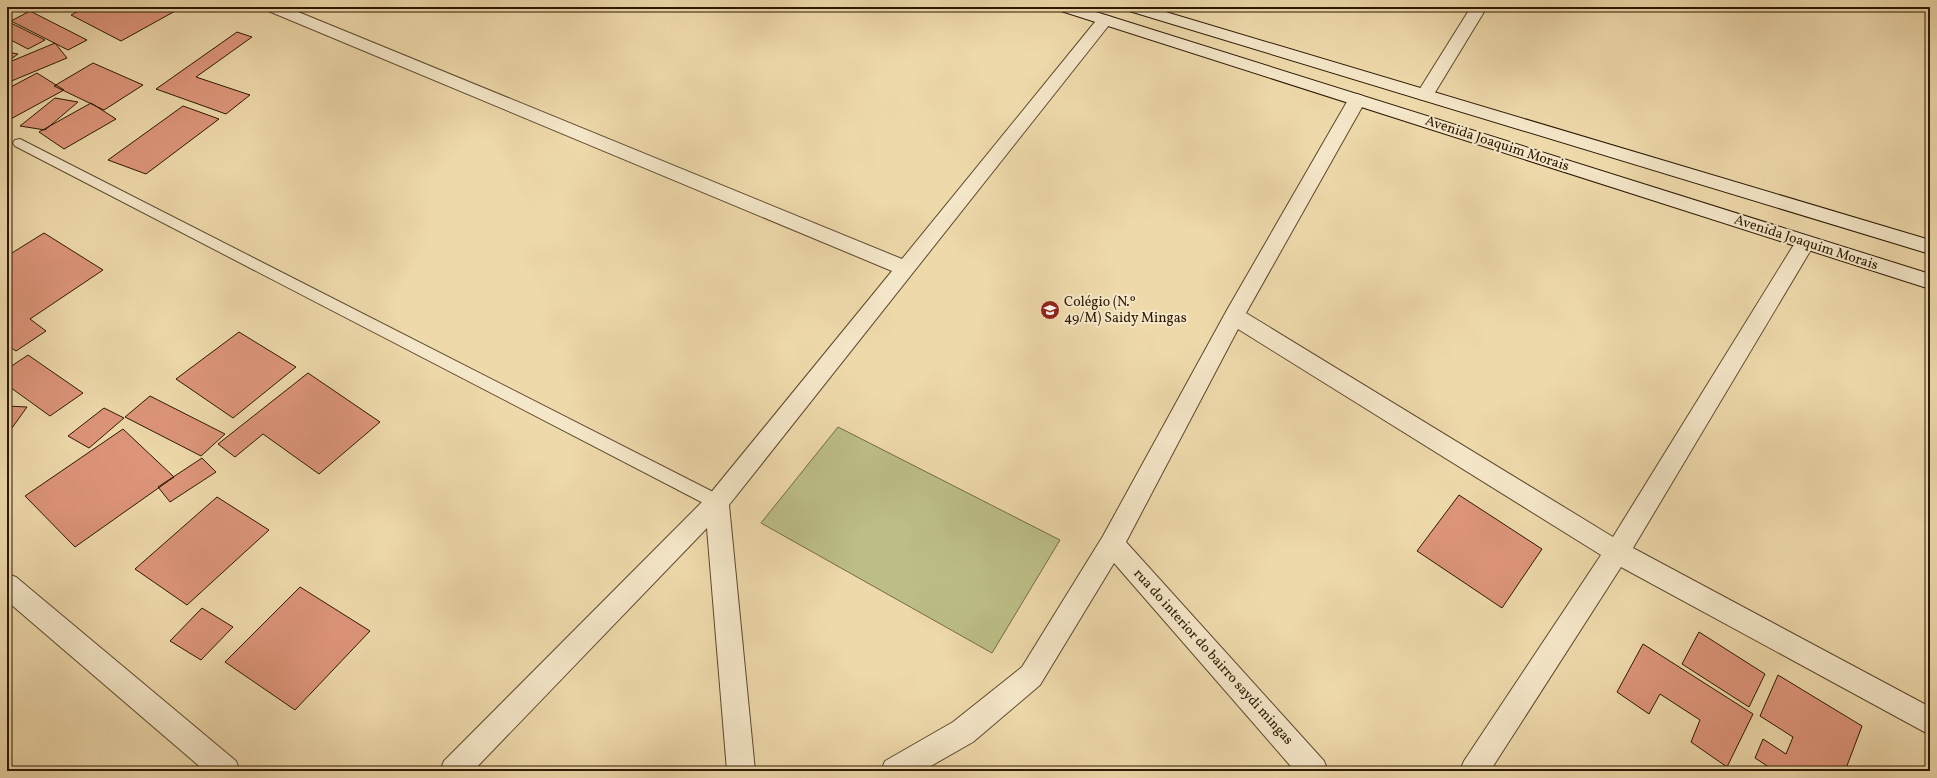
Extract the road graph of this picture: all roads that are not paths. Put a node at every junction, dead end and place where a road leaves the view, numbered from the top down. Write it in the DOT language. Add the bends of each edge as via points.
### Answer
graph roads {
  1 [pos="272,7"];
  2 [pos="1064,7"];
  3 [pos="1132,7"];
  4 [pos="1479,7"];
  5 [pos="1105,20"];
  6 [pos="1425,95"];
  7 [pos="1357,100"];
  8 [pos="20,143"];
  9 [pos="1805,243"];
  10 [pos="1930,247"];
  11 [pos="905,268"];
  12 [pos="1930,282"];
  13 [pos="1234,316"];
  14 [pos="717,502"];
  15 [pos="1112,544"];
  16 [pos="1617,552"];
  17 [pos="7,585"];
  18 [pos="1930,722"];
  19 [pos="226,771"];
  20 [pos="454,771"];
  21 [pos="741,771"];
  22 [pos="895,771"];
  23 [pos="1314,771"];
  24 [pos="1474,771"];
  1 -- 11 [label="street"];
  2 -- 5 [label="street, Avenida Joaquim Morais"];
  3 -- 6 [label="street, Avenida Joaquim Morais"];
  4 -- 6 [label="street"];
  5 -- 7 [label="street, Avenida Joaquim Morais"];
  5 -- 11 [label="street"];
  6 -- 10 [label="street, Avenida Joaquim Morais"];
  7 -- 9 [label="street, Avenida Joaquim Morais"];
  7 -- 13 [label="street"];
  8 -- 14 [label="lane"];
  9 -- 12 [label="street, Avenida Joaquim Morais"];
  9 -- 16 [label="street"];
  11 -- 14 [label="street"];
  13 -- 15 [label="street"];
  13 -- 16 [label="street"];
  14 -- 20 [label="street"];
  14 -- 21 [label="street"];
  15 -- 22 [label="street" via="1031,676 963,732"];
  15 -- 23 [label="street, rua do interior do bairro saydi mingas"];
  16 -- 18 [label="street"];
  16 -- 24 [label="street"];
  17 -- 19 [label="street"];
}
